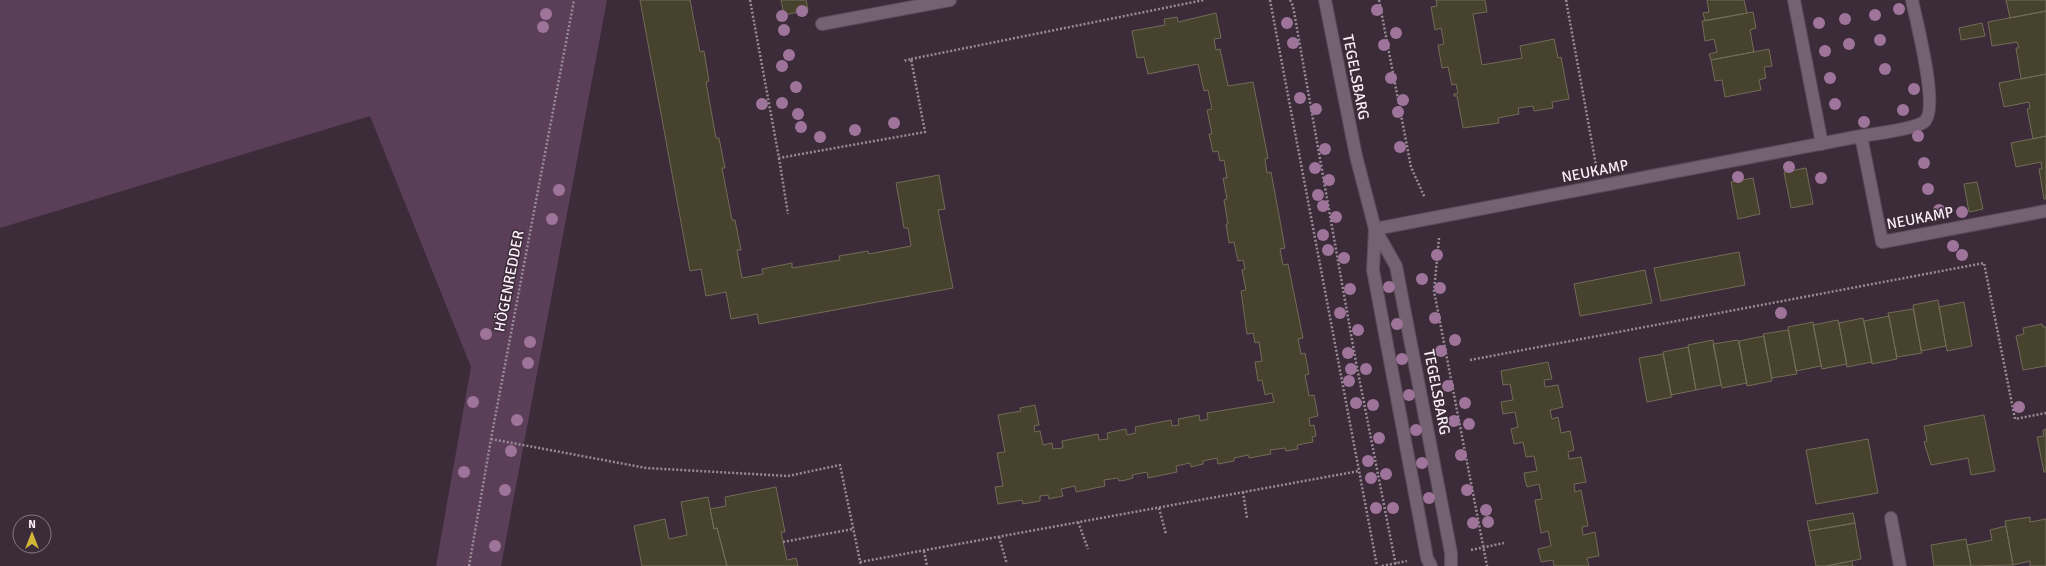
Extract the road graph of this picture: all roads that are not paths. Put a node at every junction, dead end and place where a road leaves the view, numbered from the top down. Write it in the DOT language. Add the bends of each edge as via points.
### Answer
graph roads {
  1 [pos="950,0"];
  2 [pos="1325,0"];
  3 [pos="1794,0"];
  4 [pos="1912,0"];
  5 [pos="822,24"];
  6 [pos="1861,136"];
  7 [pos="1822,144"];
  8 [pos="2046,211"];
  9 [pos="1375,229"];
  10 [pos="1891,518"];
  11 [pos="1431,566"];
  12 [pos="1451,566"];
  13 [pos="1900,566"];
  1 -- 5 [label="street"];
  2 -- 9 [label="street, TEGELSBARG" via="1356,156"];
  3 -- 7 [label="street"];
  4 -- 6 [label="street, NEUKAMP" via="1930,88 1928,116 1924,122 1914,126"];
  6 -- 7 [label="street, NEUKAMP"];
  6 -- 8 [label="street, NEUKAMP" via="1882,242"];
  7 -- 9 [label="street, NEUKAMP"];
  9 -- 11 [label="street, TEGELSBARG" via="1372,270 1427,558"];
  9 -- 12 [label="street, TEGELSBARG" via="1396,266 1451,553"];
  10 -- 13 [label="street"];
}
